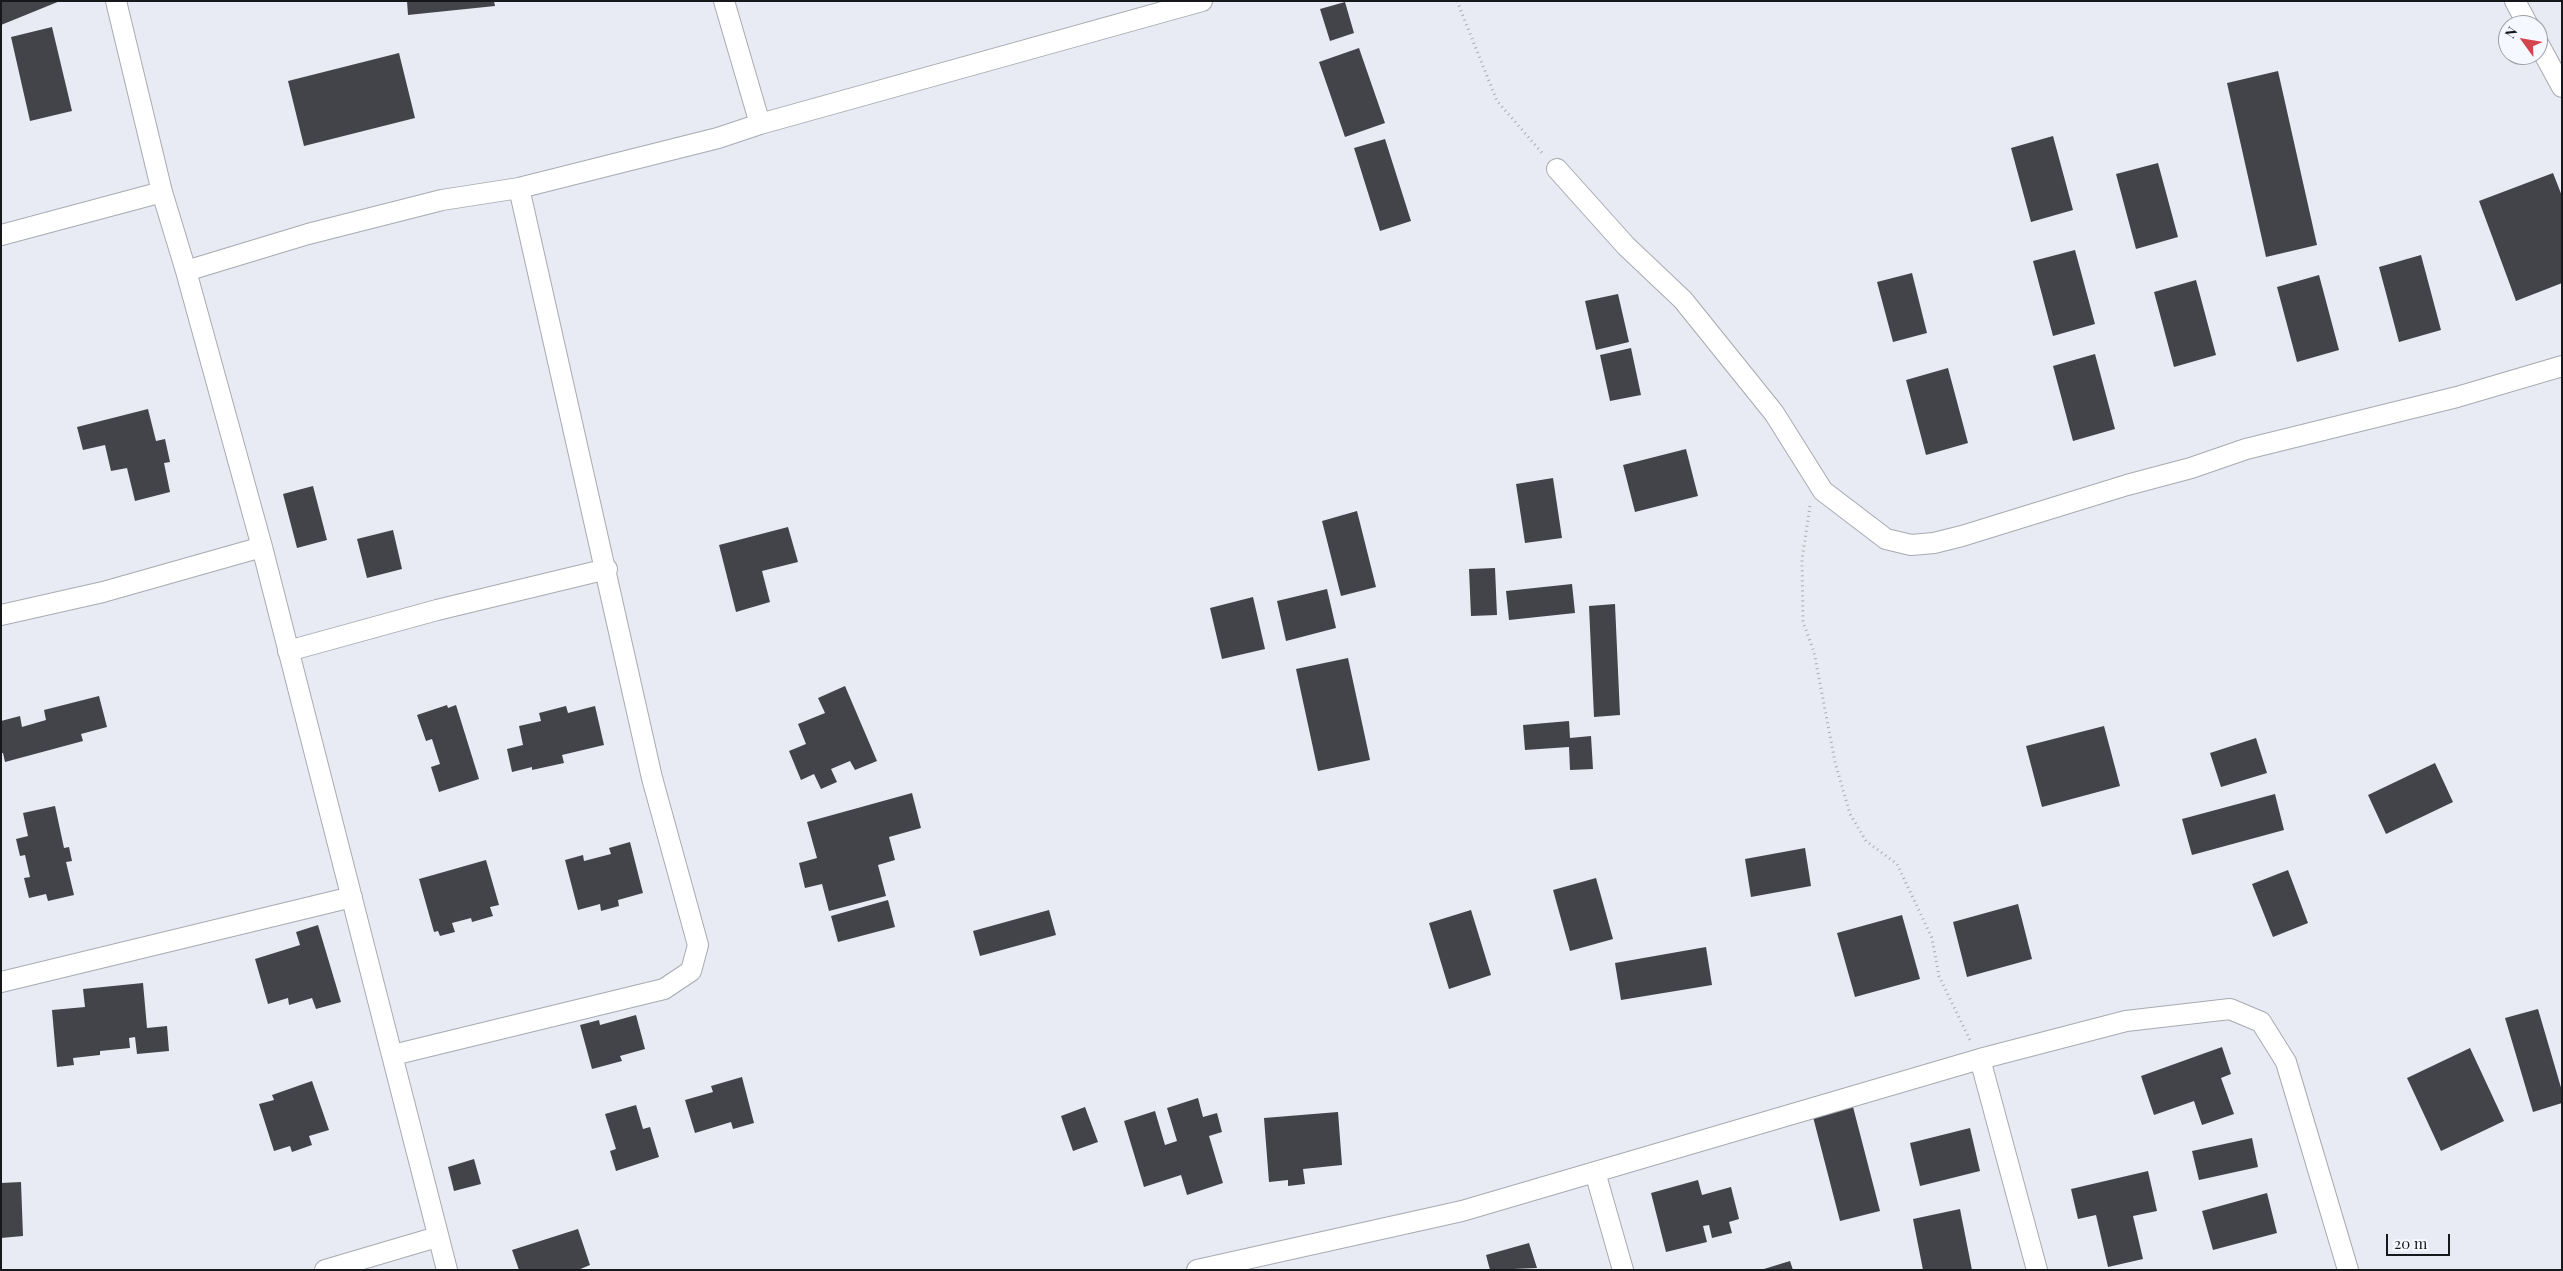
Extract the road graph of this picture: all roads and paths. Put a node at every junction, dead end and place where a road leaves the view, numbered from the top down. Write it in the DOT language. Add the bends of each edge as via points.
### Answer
graph roads {
  1 [pos="116,1"];
  2 [pos="724,1"];
  3 [pos="1202,1"];
  4 [pos="1457,1"];
  5 [pos="2515,1"];
  6 [pos="2523,15"];
  7 [pos="2548,61"];
  8 [pos="2562,87"];
  9 [pos="760,124"];
  10 [pos="1557,169"];
  11 [pos="519,188"];
  12 [pos="162,192"];
  13 [pos="1,235"];
  14 [pos="186,271"];
  15 [pos="2562,366"];
  16 [pos="1814,476"];
  17 [pos="262,546"];
  18 [pos="607,569"];
  19 [pos="1,615"];
  20 [pos="288,651"];
  21 [pos="352,897"];
  22 [pos="1,982"];
  23 [pos="393,1056"];
  24 [pos="1980,1058"];
  25 [pos="1595,1172"];
  26 [pos="437,1237"];
  27 [pos="325,1270"];
  28 [pos="447,1270"];
  29 [pos="1197,1270"];
  30 [pos="1623,1270"];
  31 [pos="2037,1270"];
  32 [pos="2348,1270"];
  1 -- 12 [label="street"];
  2 -- 9 [label="street"];
  3 -- 9 [label="street"];
  4 -- 10 [label="path" via="1497,101"];
  5 -- 6 [label="street"];
  7 -- 8 [label="street"];
  9 -- 11 [label="street" via="718,138"];
  10 -- 16 [label="street" via="1626,246 1683,300 1774,413"];
  11 -- 14 [label="street" via="433,203 308,234"];
  11 -- 18 [label="street"];
  12 -- 13 [label="street"];
  12 -- 14 [label="street"];
  14 -- 17 [label="street"];
  15 -- 16 [label="street" via="2457,397 2246,450 1934,543 1911,545 1886,539 1823,492"];
  16 -- 24 [label="path" via="1802,559 1803,622 1814,652 1850,814 1866,841 1897,864 1932,938 1939,976"];
  17 -- 19 [label="street" via="103,592"];
  17 -- 20 [label="street"];
  18 -- 20 [label="street" via="437,610"];
  18 -- 23 [label="street" via="652,778 698,945 691,971 664,988"];
  20 -- 21 [label="street"];
  21 -- 22 [label="street"];
  21 -- 23 [label="street"];
  23 -- 26 [label="street"];
  24 -- 25 [label="street"];
  24 -- 31 [label="street"];
  24 -- 32 [label="street" via="2126,1021 2171,1014 2230,1009 2261,1022 2286,1062"];
  25 -- 29 [label="street" via="1462,1211"];
  25 -- 30 [label="street"];
  26 -- 27 [label="street"];
  26 -- 28 [label="street"];
}
